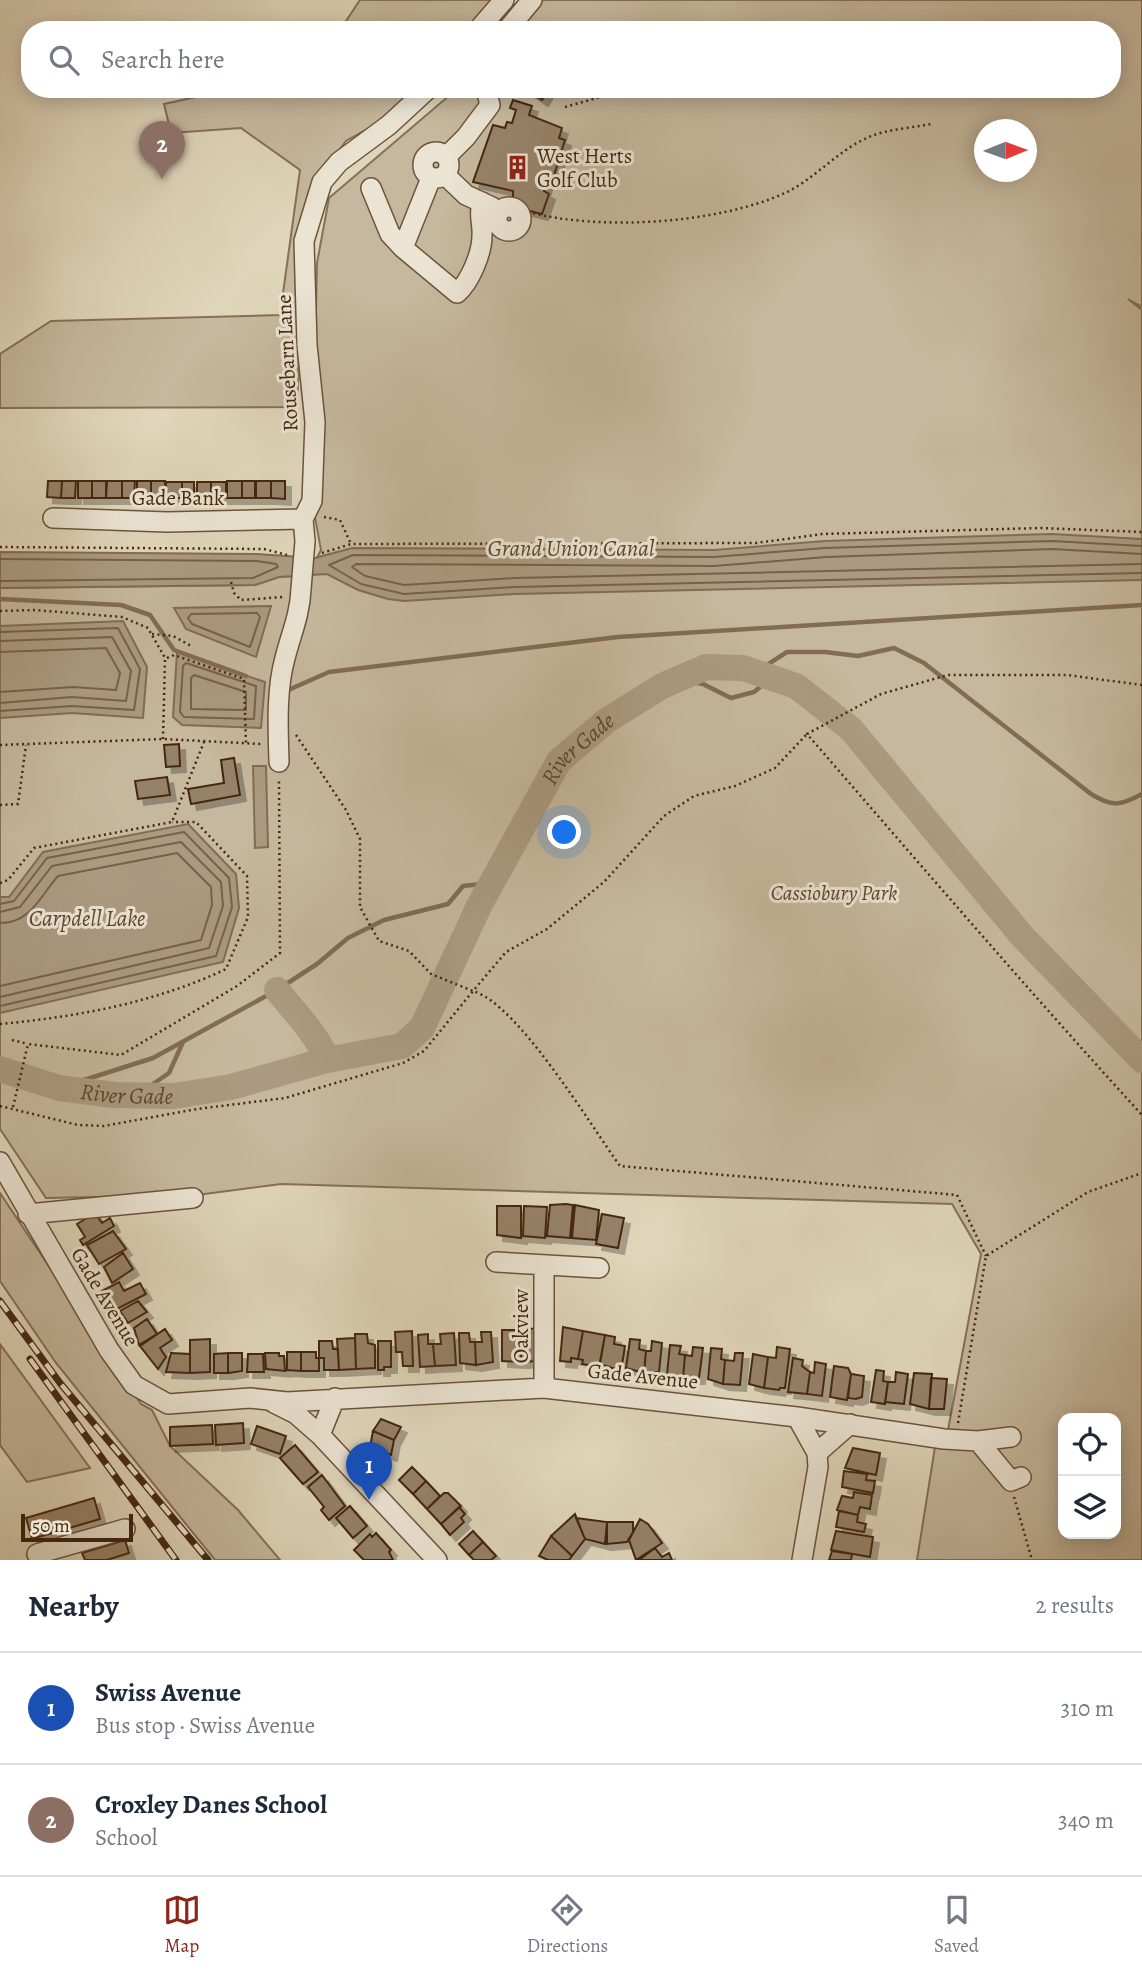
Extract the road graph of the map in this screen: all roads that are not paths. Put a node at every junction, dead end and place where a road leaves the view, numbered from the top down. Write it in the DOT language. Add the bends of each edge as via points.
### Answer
graph roads {
  1 [pos="504,0"];
  2 [pos="532,0"];
  3 [pos="486,21"];
  4 [pos="514,21"];
  5 [pos="418,98"];
  6 [pos="488,98"];
  7 [pos="441,170"];
  8 [pos="371,188"];
  9 [pos="482,202"];
  10 [pos="500,211"];
  11 [pos="402,248"];
  12 [pos="305,516"];
  13 [pos="53,518"];
  14 [pos="283,746"];
  15 [pos="0,1162"];
  16 [pos="193,1198"];
  17 [pos="28,1214"];
  18 [pos="496,1262"];
  19 [pos="544,1265"];
  20 [pos="599,1268"];
  21 [pos="544,1388"];
  22 [pos="335,1398"];
  23 [pos="270,1401"];
  24 [pos="797,1417"];
  25 [pos="850,1424"];
  26 [pos="320,1435"];
  27 [pos="1010,1437"];
  28 [pos="978,1441"];
  29 [pos="817,1453"];
  30 [pos="1016,1479"];
  31 [pos="125,1529"];
  32 [pos="74,1552"];
  33 [pos="37,1554"];
  34 [pos="437,1560"];
  35 [pos="802,1560"];
  1 -- 3 [label="street"];
  2 -- 4 [label="street"];
  5 -- 12 [label="street, Rousebarn Lane" via="340,162 322,183 304,240 315,422 312,501"];
  6 -- 7 [label="street" via="490,105"];
  7 -- 9 [label="street" via="466,195"];
  7 -- 11 [label="street"];
  8 -- 11 [label="street" via="390,234"];
  9 -- 10 [label="street"];
  9 -- 11 [label="street" via="478,215 483,239 467,284 457,293"];
  12 -- 13 [label="street, Gade Bank" via="167,522"];
  12 -- 14 [label="street, Rousebarn Lane, bridge" via="300,614 284,660 279,702"];
  15 -- 17 [label="street, Gade Avenue"];
  16 -- 17 [label="street"];
  17 -- 23 [label="street, Gade Avenue" via="134,1385 168,1404 250,1398"];
  18 -- 19 [label="street, Oakview"];
  19 -- 20 [label="street, Oakview"];
  19 -- 21 [label="street, Oakview"];
  21 -- 22 [label="street, Gade Avenue"];
  21 -- 24 [label="street, Gade Avenue"];
  22 -- 23 [label="street, Gade Avenue"];
  22 -- 26 [label="street"];
  23 -- 26 [label="street"];
  24 -- 25 [label="street, Gade Avenue"];
  24 -- 29 [label="street"];
  25 -- 28 [label="street, Gade Avenue"];
  25 -- 29 [label="street"];
  26 -- 34 [label="street"];
  27 -- 28 [label="street, Gade Avenue"];
  28 -- 30 [label="street"];
  29 -- 35 [label="street"];
  31 -- 32 [label="street"];
  32 -- 33 [label="street"];
}
